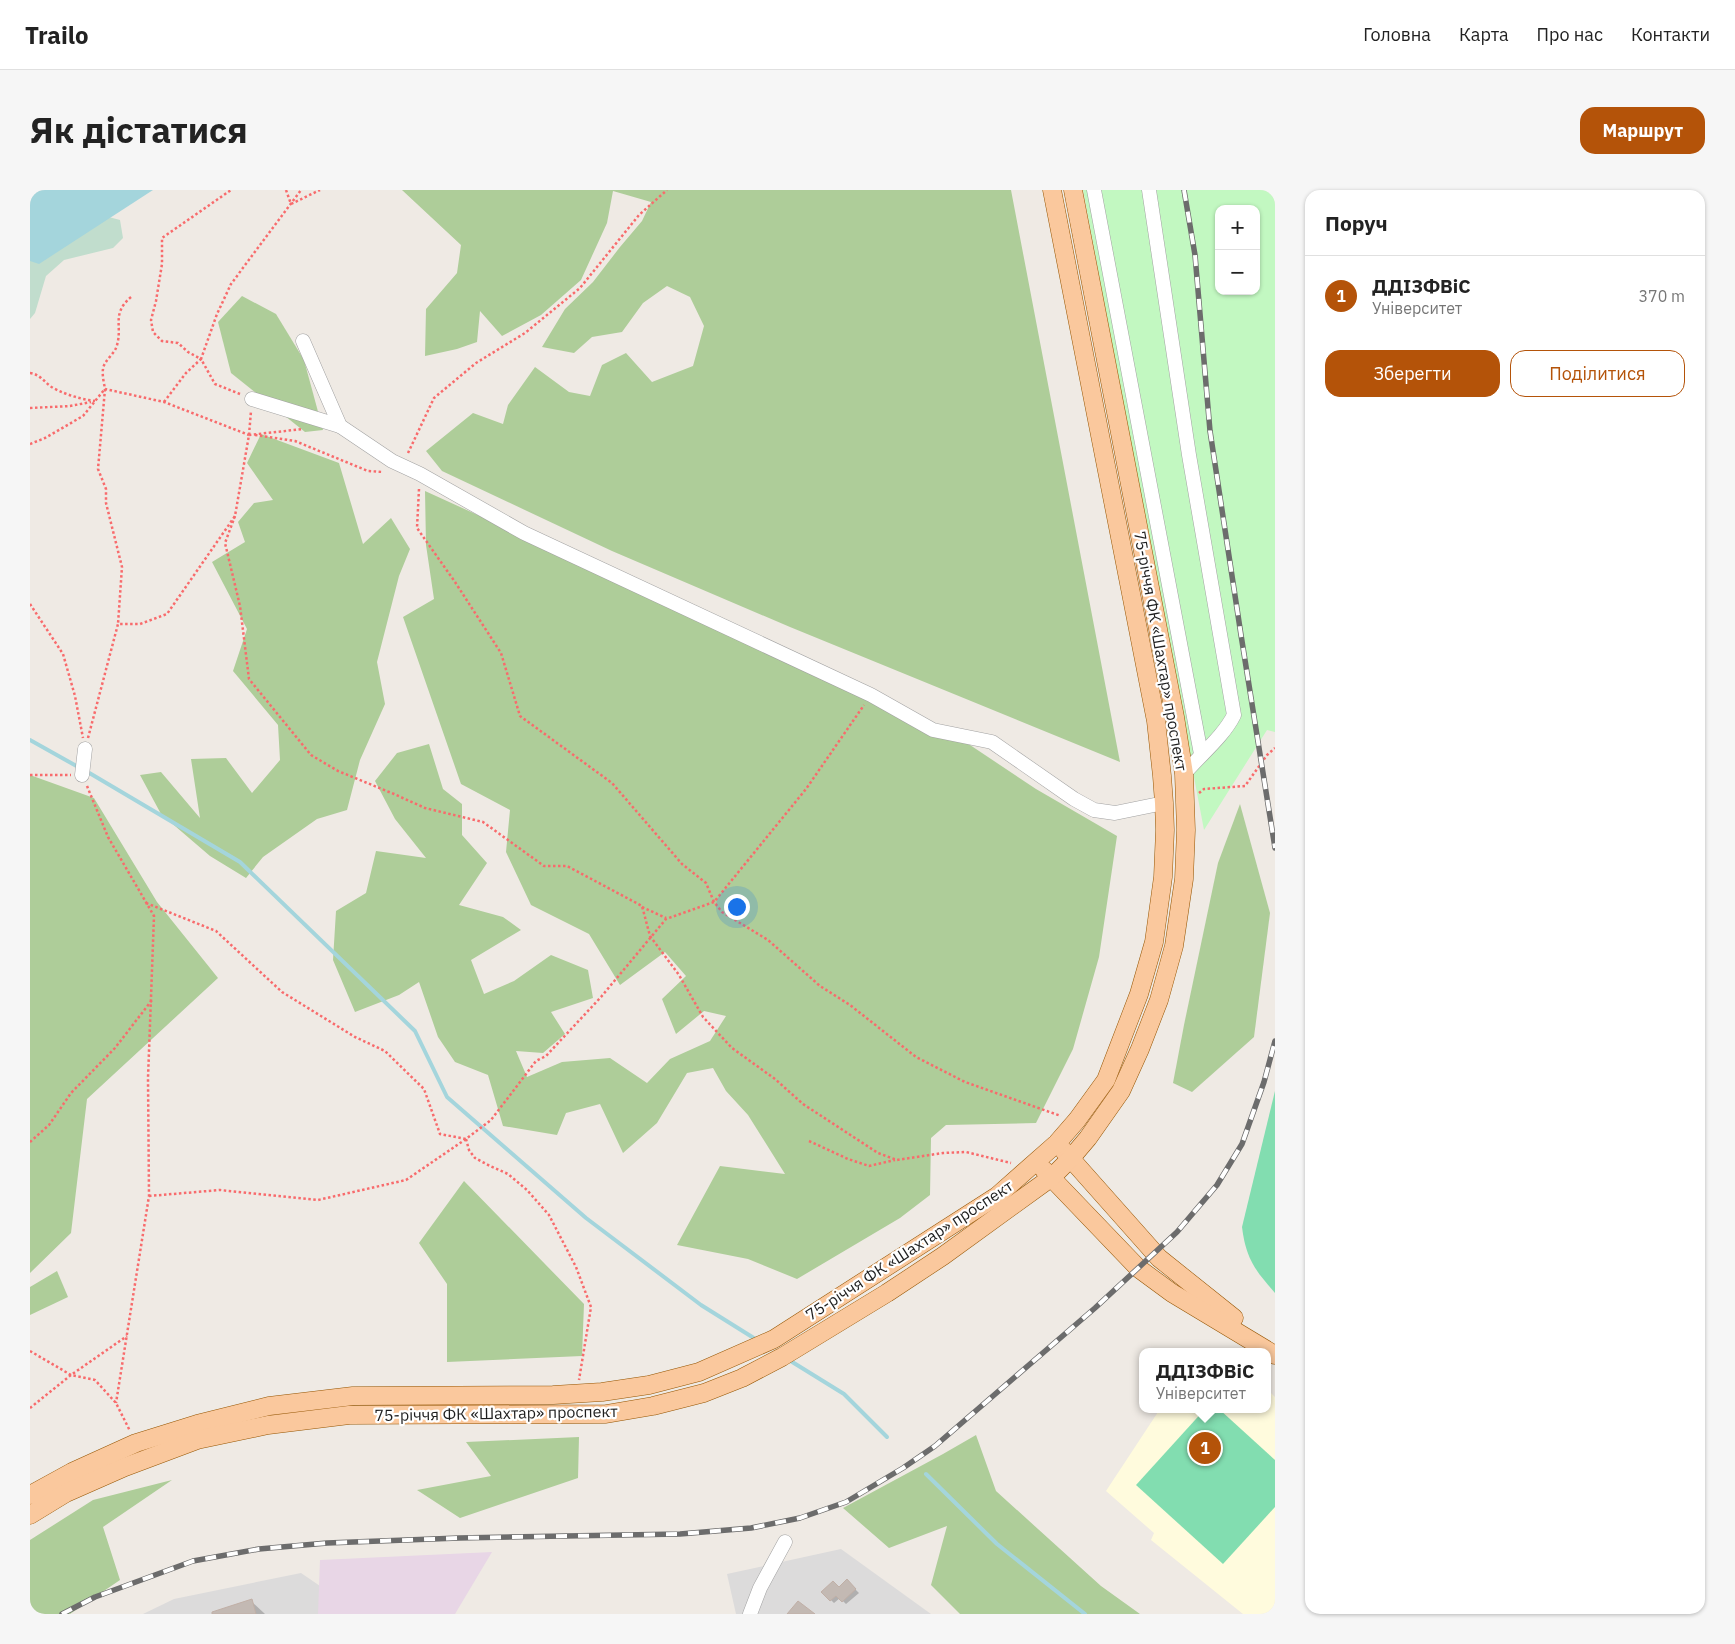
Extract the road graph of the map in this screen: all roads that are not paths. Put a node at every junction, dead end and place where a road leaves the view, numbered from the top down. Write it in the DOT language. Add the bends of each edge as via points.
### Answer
graph roads {
  1 [pos="1052,190"];
  2 [pos="1073,190"];
  3 [pos="1094,190"];
  4 [pos="1149,190"];
  5 [pos="303,341"];
  6 [pos="252,399"];
  7 [pos="340,426"];
  8 [pos="84,749"];
  9 [pos="1201,754"];
  10 [pos="1184,774"];
  11 [pos="82,775"];
  12 [pos="1164,802"];
  13 [pos="1057,1143"];
  14 [pos="1071,1158"];
  15 [pos="1037,1162"];
  16 [pos="1052,1177"];
  17 [pos="1266,1348"];
  18 [pos="1269,1348"];
  19 [pos="30,1495"];
  20 [pos="30,1515"];
  21 [pos="785,1542"];
  22 [pos="750,1614"];
  1 -- 12 [label="main road, 75-річчя ФК «Шахтар» проспект" via="1156,721"];
  2 -- 10 [label="main road, 75-річчя ФК «Шахтар» проспект"];
  3 -- 9 [label="street"];
  4 -- 9 [label="street" via="1189,455 1234,715 1227,728"];
  5 -- 7 [label="street"];
  6 -- 7 [label="street"];
  7 -- 12 [label="street" via="392,461 524,533 871,695 933,730 992,742 1094,810 1115,812"];
  8 -- 11 [label="street"];
  9 -- 10 [label="street"];
  10 -- 14 [label="main road, 75-річчя ФК «Шахтар» проспект" via="1184,879 1174,946 1159,1000 1121,1091"];
  12 -- 13 [label="main road, 75-річчя ФК «Шахтар» проспект" via="1163,877 1154,942 1139,994 1106,1080"];
  13 -- 14 [label="main road"];
  13 -- 15 [label="main road, 75-річчя ФК «Шахтар» проспект"];
  14 -- 16 [label="main road, 75-річчя ФК «Шахтар» проспект"];
  14 -- 18 [label="main road" via="1159,1258"];
  15 -- 16 [label="main road"];
  15 -- 19 [label="main road, 75-річчя ФК «Шахтар» проспект" via="998,1196 774,1339 699,1372 649,1385 602,1392 353,1396 269,1406 136,1444 72,1472"];
  16 -- 17 [label="main road" via="1138,1268 1172,1293"];
  16 -- 20 [label="main road, 75-річчя ФК «Шахтар» проспект" via="887,1293 742,1378 704,1392 606,1414 349,1415 268,1425 197,1440 125,1467 66,1494"];
  21 -- 22 [label="street"];
}
